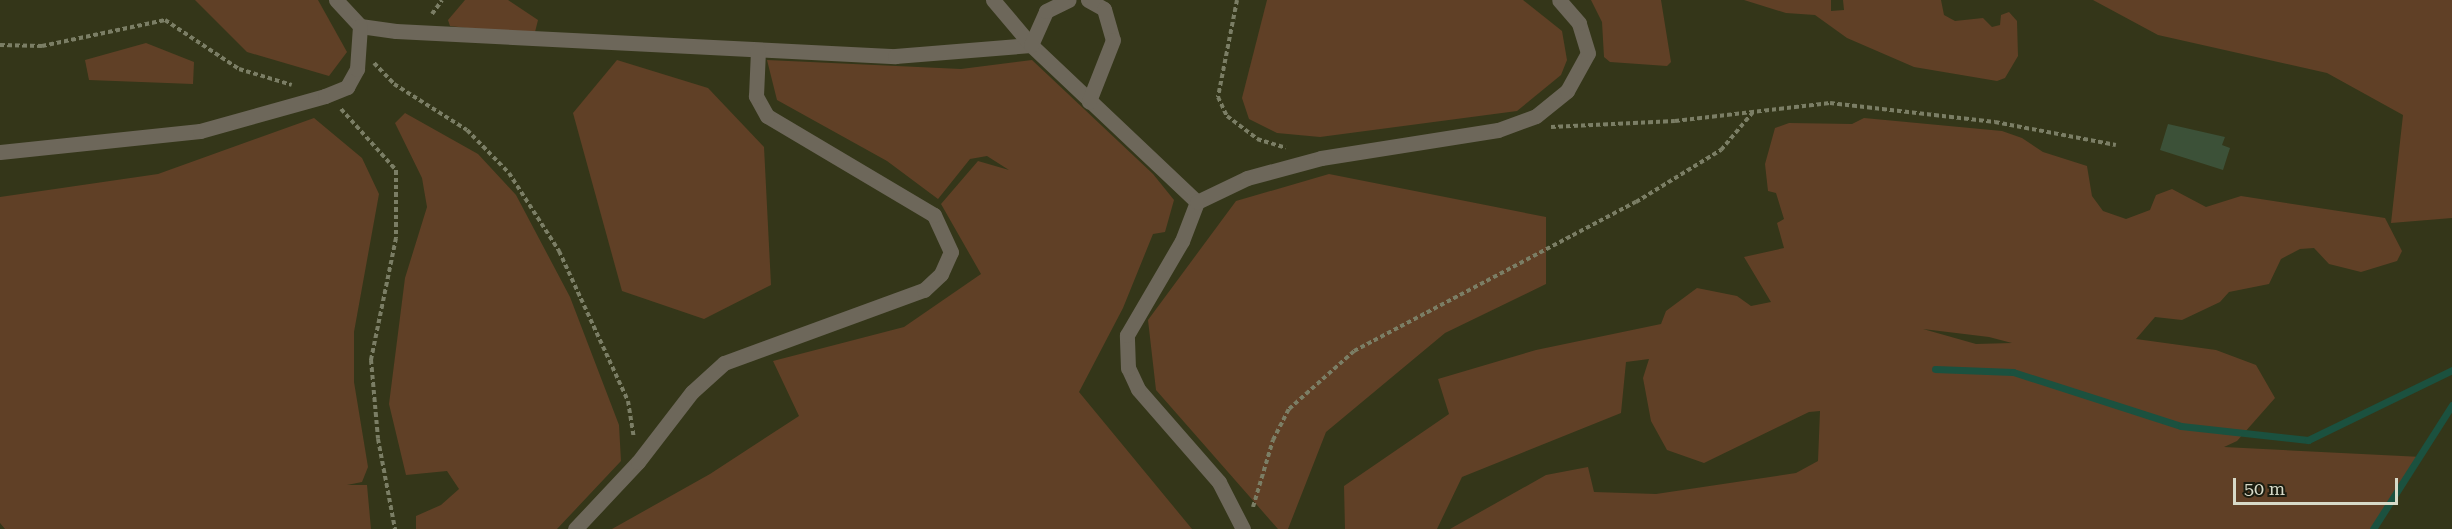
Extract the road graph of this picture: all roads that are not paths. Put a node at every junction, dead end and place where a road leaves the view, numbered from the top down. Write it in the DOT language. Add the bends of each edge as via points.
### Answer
graph roads {
  1 [pos="336,0"];
  2 [pos="993,0"];
  3 [pos="1069,0"];
  4 [pos="1088,0"];
  5 [pos="1559,0"];
  6 [pos="360,26"];
  7 [pos="1031,45"];
  8 [pos="758,50"];
  9 [pos="1089,100"];
  10 [pos="0,152"];
  11 [pos="1197,202"];
  12 [pos="1246,523"];
  13 [pos="575,529"];
  1 -- 6 [label="street"];
  2 -- 7 [label="street"];
  3 -- 7 [label="street" via="1046,11"];
  4 -- 9 [label="street" via="1104,9 1113,40"];
  5 -- 11 [label="street" via="1579,23 1588,53 1567,91 1536,116 1498,130 1321,158 1247,178"];
  6 -- 8 [label="street" via="396,32"];
  6 -- 10 [label="street" via="357,69 346,87 326,96 200,132"];
  7 -- 8 [label="street" via="895,56"];
  7 -- 9 [label="street"];
  8 -- 13 [label="street" via="756,96 767,116 934,215 951,252 941,274 924,290 724,363 692,392 638,462"];
  9 -- 11 [label="street"];
  11 -- 12 [label="street" via="1182,241 1127,334 1128,368 1138,389 1219,482"];
}
